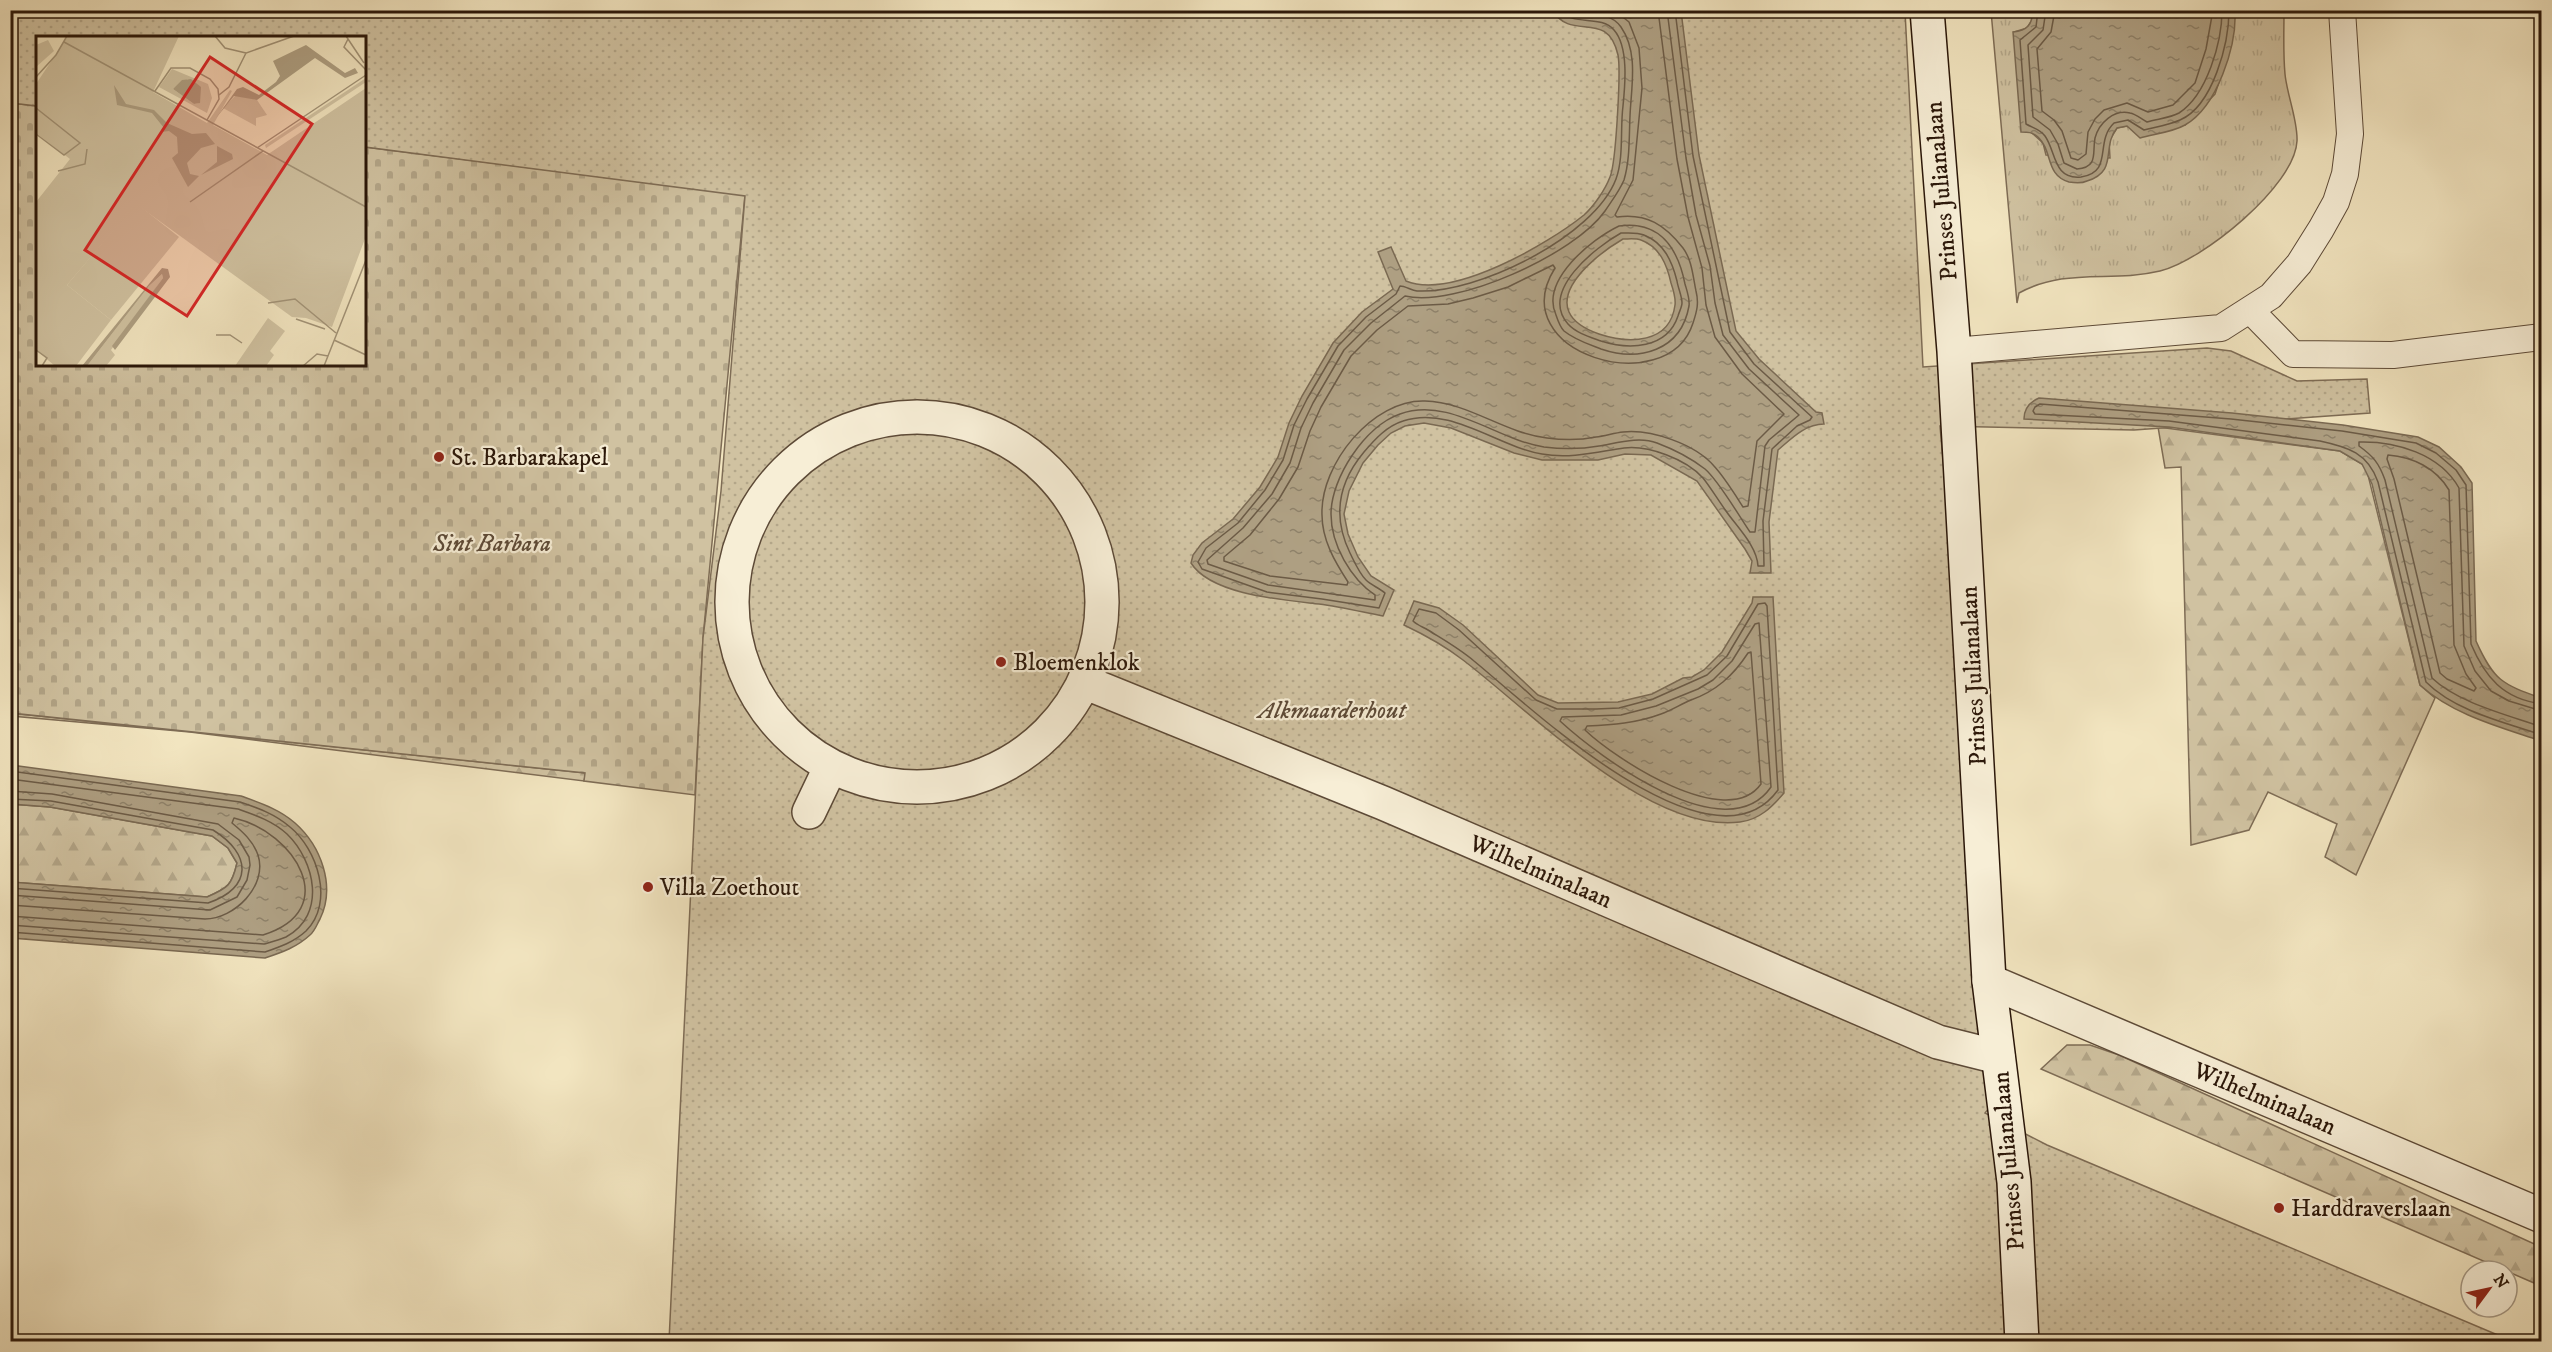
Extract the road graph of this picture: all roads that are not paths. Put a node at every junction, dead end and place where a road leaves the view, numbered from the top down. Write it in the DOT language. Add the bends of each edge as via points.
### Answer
graph roads {
  1 [pos="1927,10"];
  2 [pos="2342,10"];
  3 [pos="2250,310"];
  4 [pos="2541,337"];
  5 [pos="1954,351"];
  6 [pos="1084,682"];
  7 [pos="831,766"];
  8 [pos="808,812"];
  9 [pos="1989,981"];
  10 [pos="1998,1057"];
  11 [pos="2541,1216"];
  12 [pos="2022,1341"];
  1 -- 5 [label="street, Prinses Julianalaan"];
  2 -- 3 [label="lane" via="2350,134 2345,174 2336,202 2300,264 2271,296"];
  3 -- 4 [label="lane" via="2292,354 2393,355"];
  3 -- 5 [label="lane" via="2221,328"];
  5 -- 9 [label="street, Prinses Julianalaan"];
  6 -- 7 [label="street" via="1047,734 1016,758 981,776 944,785 905,787 867,780"];
  6 -- 7 [label="street" via="1096,647 1102,610 1090,536 1071,499 1043,468 1010,442 972,425 931,417 889,419 858,426 801,457 778,478 746,531 736,560 732,590 738,650 748,679 783,729 805,750"];
  6 -- 10 [label="street, Wilhelminalaan" via="1383,803 1938,1042"];
  7 -- 8 [label="street"];
  9 -- 10 [label="street, Prinses Julianalaan"];
  9 -- 11 [label="street, Wilhelminalaan"];
  10 -- 12 [label="street, Prinses Julianalaan" via="2014,1182"];
}
